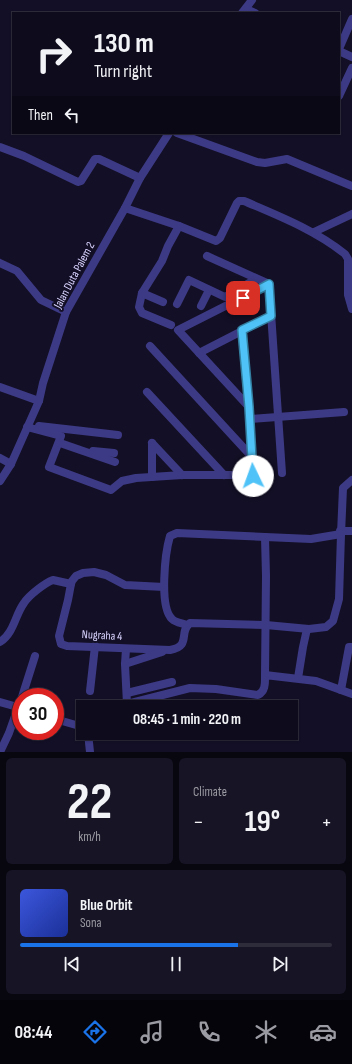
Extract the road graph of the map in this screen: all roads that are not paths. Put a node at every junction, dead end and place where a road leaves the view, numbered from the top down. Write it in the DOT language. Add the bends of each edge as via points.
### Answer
graph roads {
  1 [pos="252,0"];
  2 [pos="244,11"];
  3 [pos="352,19"];
  4 [pos="340,48"];
  5 [pos="340,51"];
  6 [pos="352,57"];
  7 [pos="352,68"];
  8 [pos="340,94"];
  9 [pos="168,134"];
  10 [pos="180,134"];
  11 [pos="0,147"];
  12 [pos="140,178"];
  13 [pos="352,186"];
  14 [pos="125,208"];
  15 [pos="352,214"];
  16 [pos="179,226"];
  17 [pos="314,232"];
  18 [pos="207,256"];
  19 [pos="350,259"];
  20 [pos="0,263"];
  21 [pos="256,279"];
  22 [pos="269,284"];
  23 [pos="209,290"];
  24 [pos="142,293"];
  25 [pos="163,302"];
  26 [pos="177,304"];
  27 [pos="201,306"];
  28 [pos="352,309"];
  29 [pos="66,312"];
  30 [pos="271,316"];
  31 [pos="171,325"];
  32 [pos="242,330"];
  33 [pos="150,346"];
  34 [pos="199,353"];
  35 [pos="0,387"];
  36 [pos="147,392"];
  37 [pos="39,401"];
  38 [pos="249,407"];
  39 [pos="344,412"];
  40 [pos="278,417"];
  41 [pos="250,419"];
  42 [pos="28,426"];
  43 [pos="118,435"];
  44 [pos="60,443"];
  45 [pos="78,449"];
  46 [pos="114,453"];
  47 [pos="252,457"];
  48 [pos="0,458"];
  49 [pos="115,462"];
  50 [pos="11,464"];
  51 [pos="282,473"];
  52 [pos="182,475"];
  53 [pos="224,475"];
  54 [pos="152,477"];
  55 [pos="352,480"];
  56 [pos="0,481"];
  57 [pos="352,531"];
  58 [pos="340,533"];
  59 [pos="265,537"];
  60 [pos="70,584"];
  61 [pos="164,587"];
  62 [pos="187,624"];
  63 [pos="266,626"];
  64 [pos="307,629"];
  65 [pos="0,642"];
  66 [pos="95,646"];
  67 [pos="352,647"];
  68 [pos="126,649"];
  69 [pos="170,650"];
  70 [pos="35,656"];
  71 [pos="125,664"];
  72 [pos="349,669"];
  73 [pos="265,674"];
  74 [pos="298,678"];
  75 [pos="172,682"];
  76 [pos="25,688"];
  77 [pos="90,690"];
  78 [pos="341,690"];
  79 [pos="127,693"];
  80 [pos="352,694"];
  81 [pos="126,700"];
  82 [pos="147,700"];
  83 [pos="0,702"];
  84 [pos="12,703"];
  85 [pos="64,722"];
  86 [pos="12,725"];
  87 [pos="76,725"];
  88 [pos="89,740"];
  89 [pos="0,752"];
  90 [pos="90,752"];
  1 -- 2 [label="street"];
  3 -- 4 [label="street"];
  5 -- 6 [label="street"];
  7 -- 8 [label="street"];
  9 -- 12 [label="street, Jalan Duta Palem 2"];
  10 -- 13 [label="street" via="257,162 287,159"];
  11 -- 12 [label="street" via="78,182 95,159"];
  12 -- 14 [label="street, Jalan Duta Palem 2"];
  14 -- 16 [label="street"];
  14 -- 29 [label="street, Jalan Duta Palem 2"];
  15 -- 17 [label="street"];
  16 -- 17 [label="street" via="219,240 240,201"];
  16 -- 24 [label="street" via="162,261"];
  17 -- 19 [label="street"];
  18 -- 21 [label="street"];
  19 -- 28 [label="street" via="348,295"];
  20 -- 29 [label="street" via="17,271 41,300"];
  21 -- 22 [label="street"];
  21 -- 23 [label="street" via="225,297"];
  22 -- 30 [label="street"];
  22 -- 34 [label="street" via="178,330"];
  23 -- 26 [label="street" via="189,280"];
  23 -- 27 [label="street"];
  24 -- 25 [label="street"];
  24 -- 31 [label="street" via="139,307 142,313"];
  29 -- 37 [label="street, Jalan Duta Palem 2"];
  30 -- 32 [label="street"];
  30 -- 40 [label="street"];
  32 -- 34 [label="street"];
  32 -- 38 [label="street"];
  33 -- 47 [label="street"];
  34 -- 38 [label="street"];
  35 -- 37 [label="street"];
  36 -- 53 [label="street"];
  37 -- 42 [label="street, Jalan Duta Palem 2"];
  38 -- 41 [label="street"];
  39 -- 40 [label="street"];
  40 -- 41 [label="street"];
  40 -- 51 [label="street"];
  41 -- 47 [label="street"];
  42 -- 43 [label="street"];
  42 -- 44 [label="street" via="62,436"];
  42 -- 50 [label="street, Jalan Duta Palem 2"];
  44 -- 45 [label="street"];
  44 -- 54 [label="street" via="49,467 111,490 122,481"];
  45 -- 46 [label="street"];
  45 -- 49 [label="street"];
  47 -- 53 [label="street" via="253,476"];
  48 -- 50 [label="street"];
  50 -- 56 [label="street, Jalan Duta Palem 2"];
  52 -- 53 [label="street"];
  52 -- 54 [label="street"];
  52 -- 54 [label="street" via="152,443"];
  55 -- 58 [label="street" via="344,488"];
  57 -- 58 [label="street"];
  58 -- 59 [label="street" via="311,538"];
  58 -- 64 [label="street" via="339,599 336,616 326,627"];
  59 -- 61 [label="street" via="173,534 167,548"];
  59 -- 63 [label="street"];
  60 -- 61 [label="street" via="76,576 94,572 125,585"];
  60 -- 65 [label="street" via="53,580 24,601 6,637"];
  60 -- 66 [label="street, Nugraha 4" via="59,636 61,644"];
  61 -- 62 [label="street" via="166,605 172,619"];
  62 -- 63 [label="street" via="193,622"];
  62 -- 69 [label="street" via="183,642 179,648"];
  63 -- 64 [label="street"];
  63 -- 73 [label="street"];
  64 -- 74 [label="street"];
  66 -- 68 [label="street, Nugraha 4"];
  66 -- 77 [label="street"];
  67 -- 72 [label="street"];
  68 -- 69 [label="street, Nugraha 4"];
  68 -- 71 [label="street"];
  69 -- 71 [label="street"];
  70 -- 76 [label="street"];
  71 -- 79 [label="street"];
  72 -- 78 [label="street"];
  73 -- 74 [label="street"];
  73 -- 82 [label="street" via="263,691 258,695 190,688"];
  74 -- 78 [label="street"];
  75 -- 79 [label="street"];
  78 -- 80 [label="street"];
  79 -- 81 [label="street"];
  83 -- 84 [label="street"];
  85 -- 87 [label="street"];
  86 -- 89 [label="street"];
  88 -- 90 [label="street"];
}
